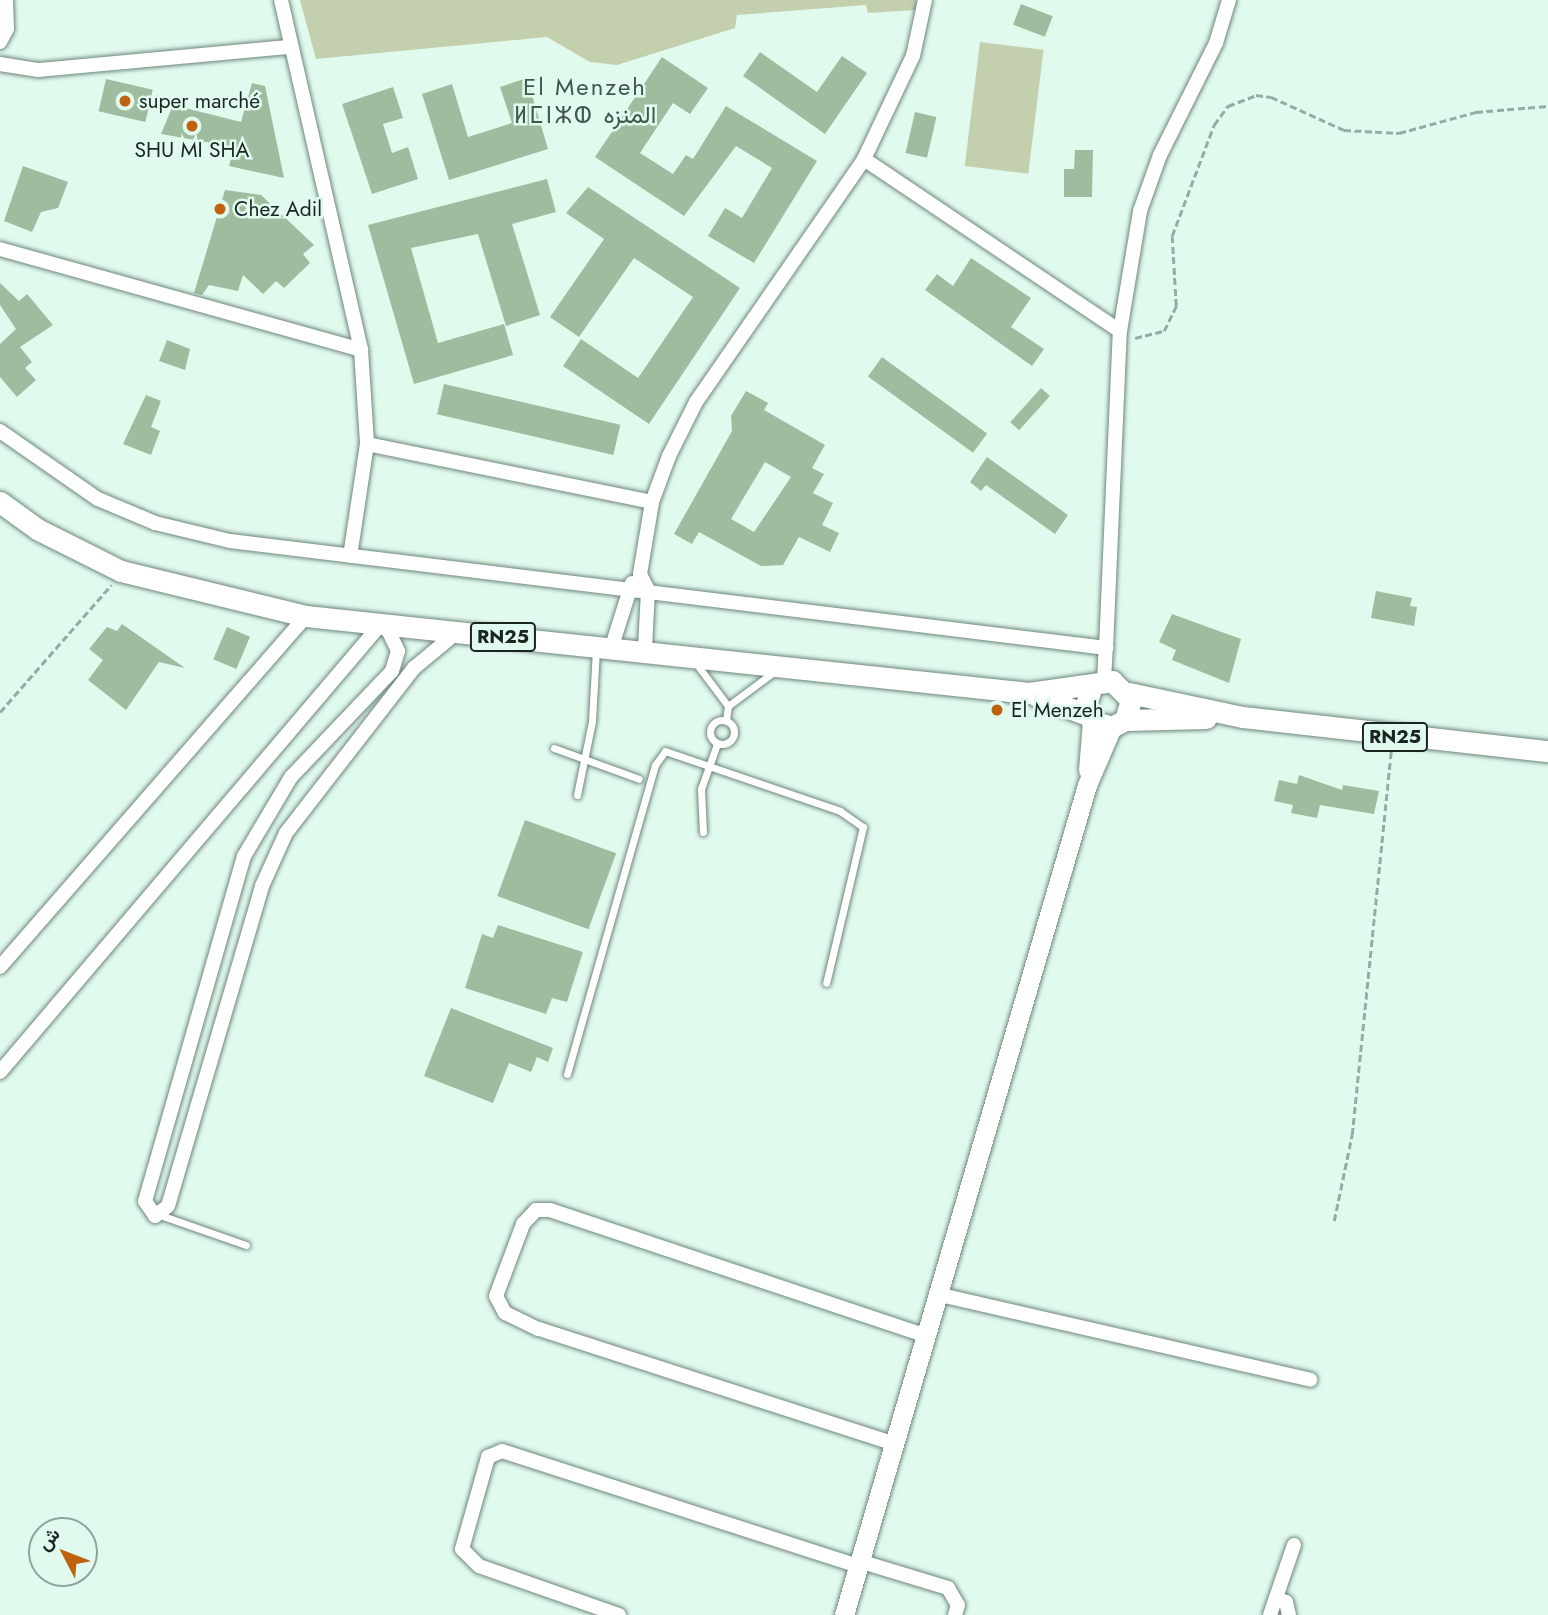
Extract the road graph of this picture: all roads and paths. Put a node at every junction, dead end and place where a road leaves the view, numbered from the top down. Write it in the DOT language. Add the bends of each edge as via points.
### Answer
graph roads {
  1 [pos="6,0"];
  2 [pos="281,0"];
  3 [pos="930,0"];
  4 [pos="1229,0"];
  5 [pos="0,42"];
  6 [pos="289,47"];
  7 [pos="0,64"];
  8 [pos="1548,106"];
  9 [pos="864,159"];
  10 [pos="0,248"];
  11 [pos="1119,331"];
  12 [pos="361,350"];
  13 [pos="0,431"];
  14 [pos="367,444"];
  15 [pos="0,502"];
  16 [pos="652,502"];
  17 [pos="350,556"];
  18 [pos="121,571"];
  19 [pos="640,574"];
  20 [pos="626,588"];
  21 [pos="648,590"];
  22 [pos="306,616"];
  23 [pos="383,624"];
  24 [pos="456,633"];
  25 [pos="604,645"];
  26 [pos="645,648"];
  27 [pos="1106,648"];
  28 [pos="689,653"];
  29 [pos="783,664"];
  30 [pos="1098,684"];
  31 [pos="389,689"];
  32 [pos="1029,693"];
  33 [pos="1129,693"];
  34 [pos="727,706"];
  35 [pos="0,712"];
  36 [pos="1243,717"];
  37 [pos="726,721"];
  38 [pos="1104,721"];
  39 [pos="1391,737"];
  40 [pos="717,744"];
  41 [pos="554,748"];
  42 [pos="1548,751"];
  43 [pos="585,756"];
  44 [pos="710,762"];
  45 [pos="639,779"];
  46 [pos="577,795"];
  47 [pos="703,832"];
  48 [pos="0,967"];
  49 [pos="826,983"];
  50 [pos="0,1072"];
  51 [pos="566,1074"];
  52 [pos="163,1216"];
  53 [pos="1334,1222"];
  54 [pos="246,1245"];
  55 [pos="936,1294"];
  56 [pos="923,1335"];
  57 [pos="1310,1380"];
  58 [pos="892,1443"];
  59 [pos="1294,1545"];
  60 [pos="858,1564"];
  61 [pos="1276,1598"];
  62 [pos="619,1615"];
  63 [pos="844,1615"];
  64 [pos="955,1615"];
  65 [pos="1270,1615"];
  66 [pos="1289,1615"];
  1 -- 5 [label="street" via="7,29"];
  2 -- 6 [label="street"];
  3 -- 9 [label="street" via="913,56"];
  4 -- 11 [label="street" via="1204,71 1146,190"];
  6 -- 7 [label="street" via="39,70"];
  6 -- 12 [label="street"];
  8 -- 11 [label="path" via="1476,112 1399,133 1344,130 1271,97 1256,95 1228,106 1214,125 1172,236 1176,306 1149,340"];
  9 -- 11 [label="street"];
  9 -- 16 [label="street" via="696,402"];
  10 -- 12 [label="street"];
  11 -- 27 [label="street"];
  12 -- 14 [label="street"];
  13 -- 17 [label="street" via="98,499 155,523"];
  14 -- 16 [label="street"];
  14 -- 17 [label="street"];
  15 -- 18 [label="main road, RN25" via="37,529"];
  16 -- 19 [label="street"];
  17 -- 20 [label="street"];
  18 -- 22 [label="main road, RN25"];
  18 -- 35 [label="path"];
  19 -- 20 [label="street"];
  19 -- 21 [label="street"];
  20 -- 21 [label="street"];
  20 -- 25 [label="street"];
  21 -- 26 [label="street"];
  21 -- 27 [label="street"];
  22 -- 23 [label="main road, RN25"];
  22 -- 48 [label="street"];
  23 -- 24 [label="main road, RN25"];
  23 -- 31 [label="street" via="398,651"];
  23 -- 50 [label="street"];
  24 -- 25 [label="main road, RN25"];
  24 -- 31 [label="street"];
  25 -- 26 [label="main road, RN25"];
  25 -- 43 [label="lane"];
  26 -- 28 [label="main road, RN25"];
  27 -- 30 [label="street"];
  28 -- 29 [label="main road, RN25"];
  28 -- 34 [label="lane"];
  29 -- 32 [label="main road, RN25"];
  29 -- 34 [label="lane"];
  30 -- 32 [label="main road, RN25"];
  30 -- 33 [label="main road, RN25"];
  30 -- 38 [label="main road"];
  31 -- 52 [label="street" via="297,817 269,868"];
  31 -- 52 [label="street" via="291,777 244,856 145,1201 148,1210"];
  32 -- 38 [label="main road, RN25"];
  33 -- 36 [label="main road, RN25"];
  33 -- 38 [label="main road"];
  34 -- 37 [label="lane"];
  36 -- 38 [label="main road, RN25"];
  36 -- 39 [label="main road, RN25"];
  37 -- 40 [label="lane" via="711,726"];
  37 -- 40 [label="lane" via="734,734"];
  38 -- 55 [label="street"];
  39 -- 42 [label="main road, RN25"];
  39 -- 53 [label="path" via="1352,1135"];
  40 -- 44 [label="lane"];
  41 -- 43 [label="lane"];
  43 -- 45 [label="lane"];
  43 -- 46 [label="lane"];
  44 -- 47 [label="lane" via="701,789"];
  44 -- 49 [label="lane" via="840,811 863,827"];
  44 -- 51 [label="lane" via="665,751 655,765"];
  52 -- 54 [label="lane"];
  55 -- 56 [label="street"];
  55 -- 57 [label="street"];
  56 -- 58 [label="street"];
  56 -- 58 [label="street" via="550,1210 537,1210 523,1224 496,1296 505,1313 538,1329"];
  58 -- 60 [label="street"];
  59 -- 61 [label="street"];
  60 -- 62 [label="street" via="502,1451 488,1457 462,1549 479,1566"];
  60 -- 63 [label="street"];
  60 -- 64 [label="street" via="948,1588 958,1605"];
  61 -- 65 [label="street"];
  61 -- 66 [label="street" via="1286,1602"];
}
